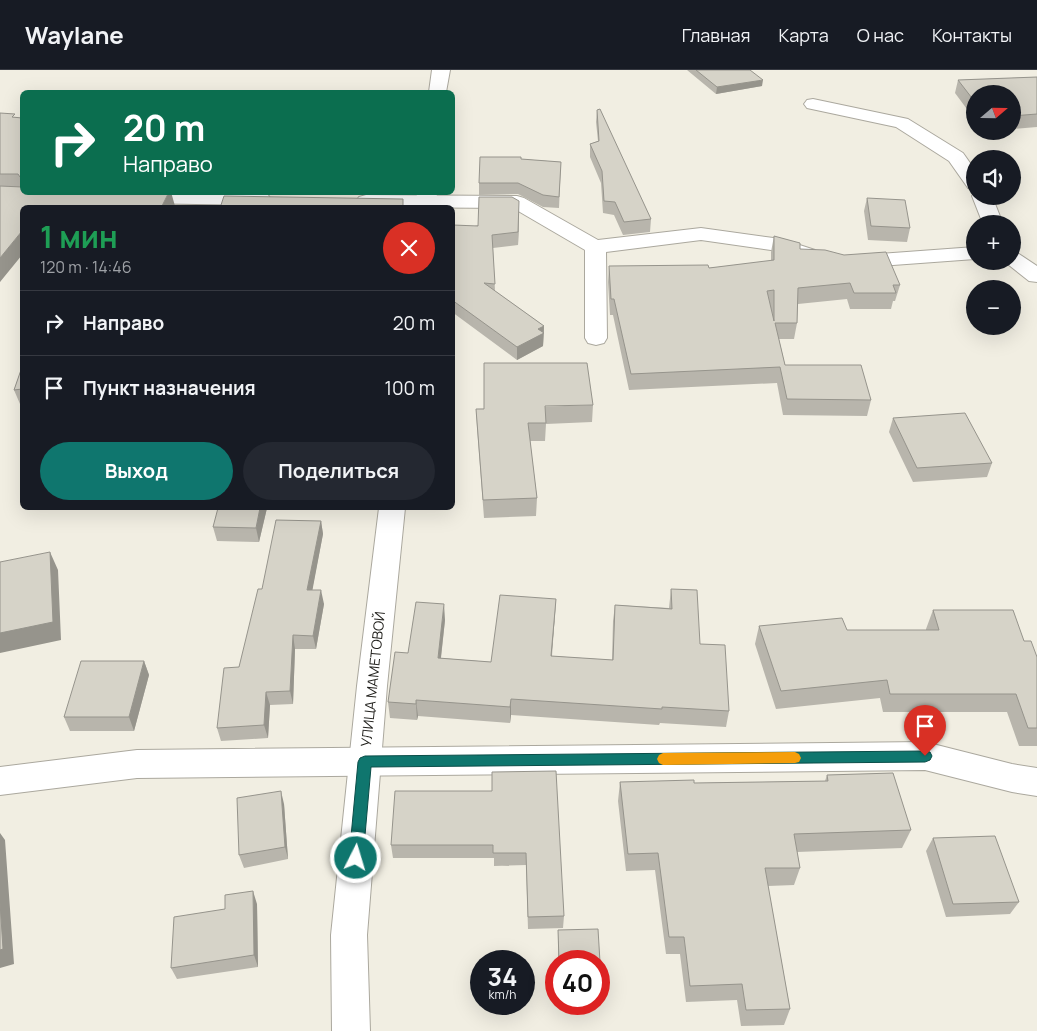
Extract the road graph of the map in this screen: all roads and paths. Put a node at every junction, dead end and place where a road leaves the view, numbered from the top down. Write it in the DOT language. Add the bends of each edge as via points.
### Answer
graph roads {
  1 [pos="441,70"];
  2 [pos="438,90"];
  3 [pos="813,104"];
  4 [pos="966,171"];
  5 [pos="119,196"];
  6 [pos="277,200"];
  7 [pos="347,201"];
  8 [pos="426,201"];
  9 [pos="595,247"];
  10 [pos="966,254"];
  11 [pos="1021,264"];
  12 [pos="1037,276"];
  13 [pos="596,338"];
  14 [pos="392,510"];
  15 [pos="365,762"];
  16 [pos="0,781"];
  17 [pos="1037,782"];
  18 [pos="351,1031"];
  1 -- 2 [label="street"];
  3 -- 4 [label="street" via="902,123 956,157"];
  5 -- 6 [label="street"];
  7 -- 8 [label="street"];
  8 -- 9 [label="street" via="517,202"];
  9 -- 10 [label="street" via="701,234 781,245 840,263"];
  9 -- 13 [label="street"];
  11 -- 12 [label="street"];
  14 -- 15 [label="street, УЛИЦА МАМЕТОВОЙ"];
  15 -- 16 [label="street" via="137,764"];
  15 -- 17 [label="street" via="925,756"];
  15 -- 18 [label="street, УЛИЦА МАМЕТОВОЙ" via="349,935"];
}
